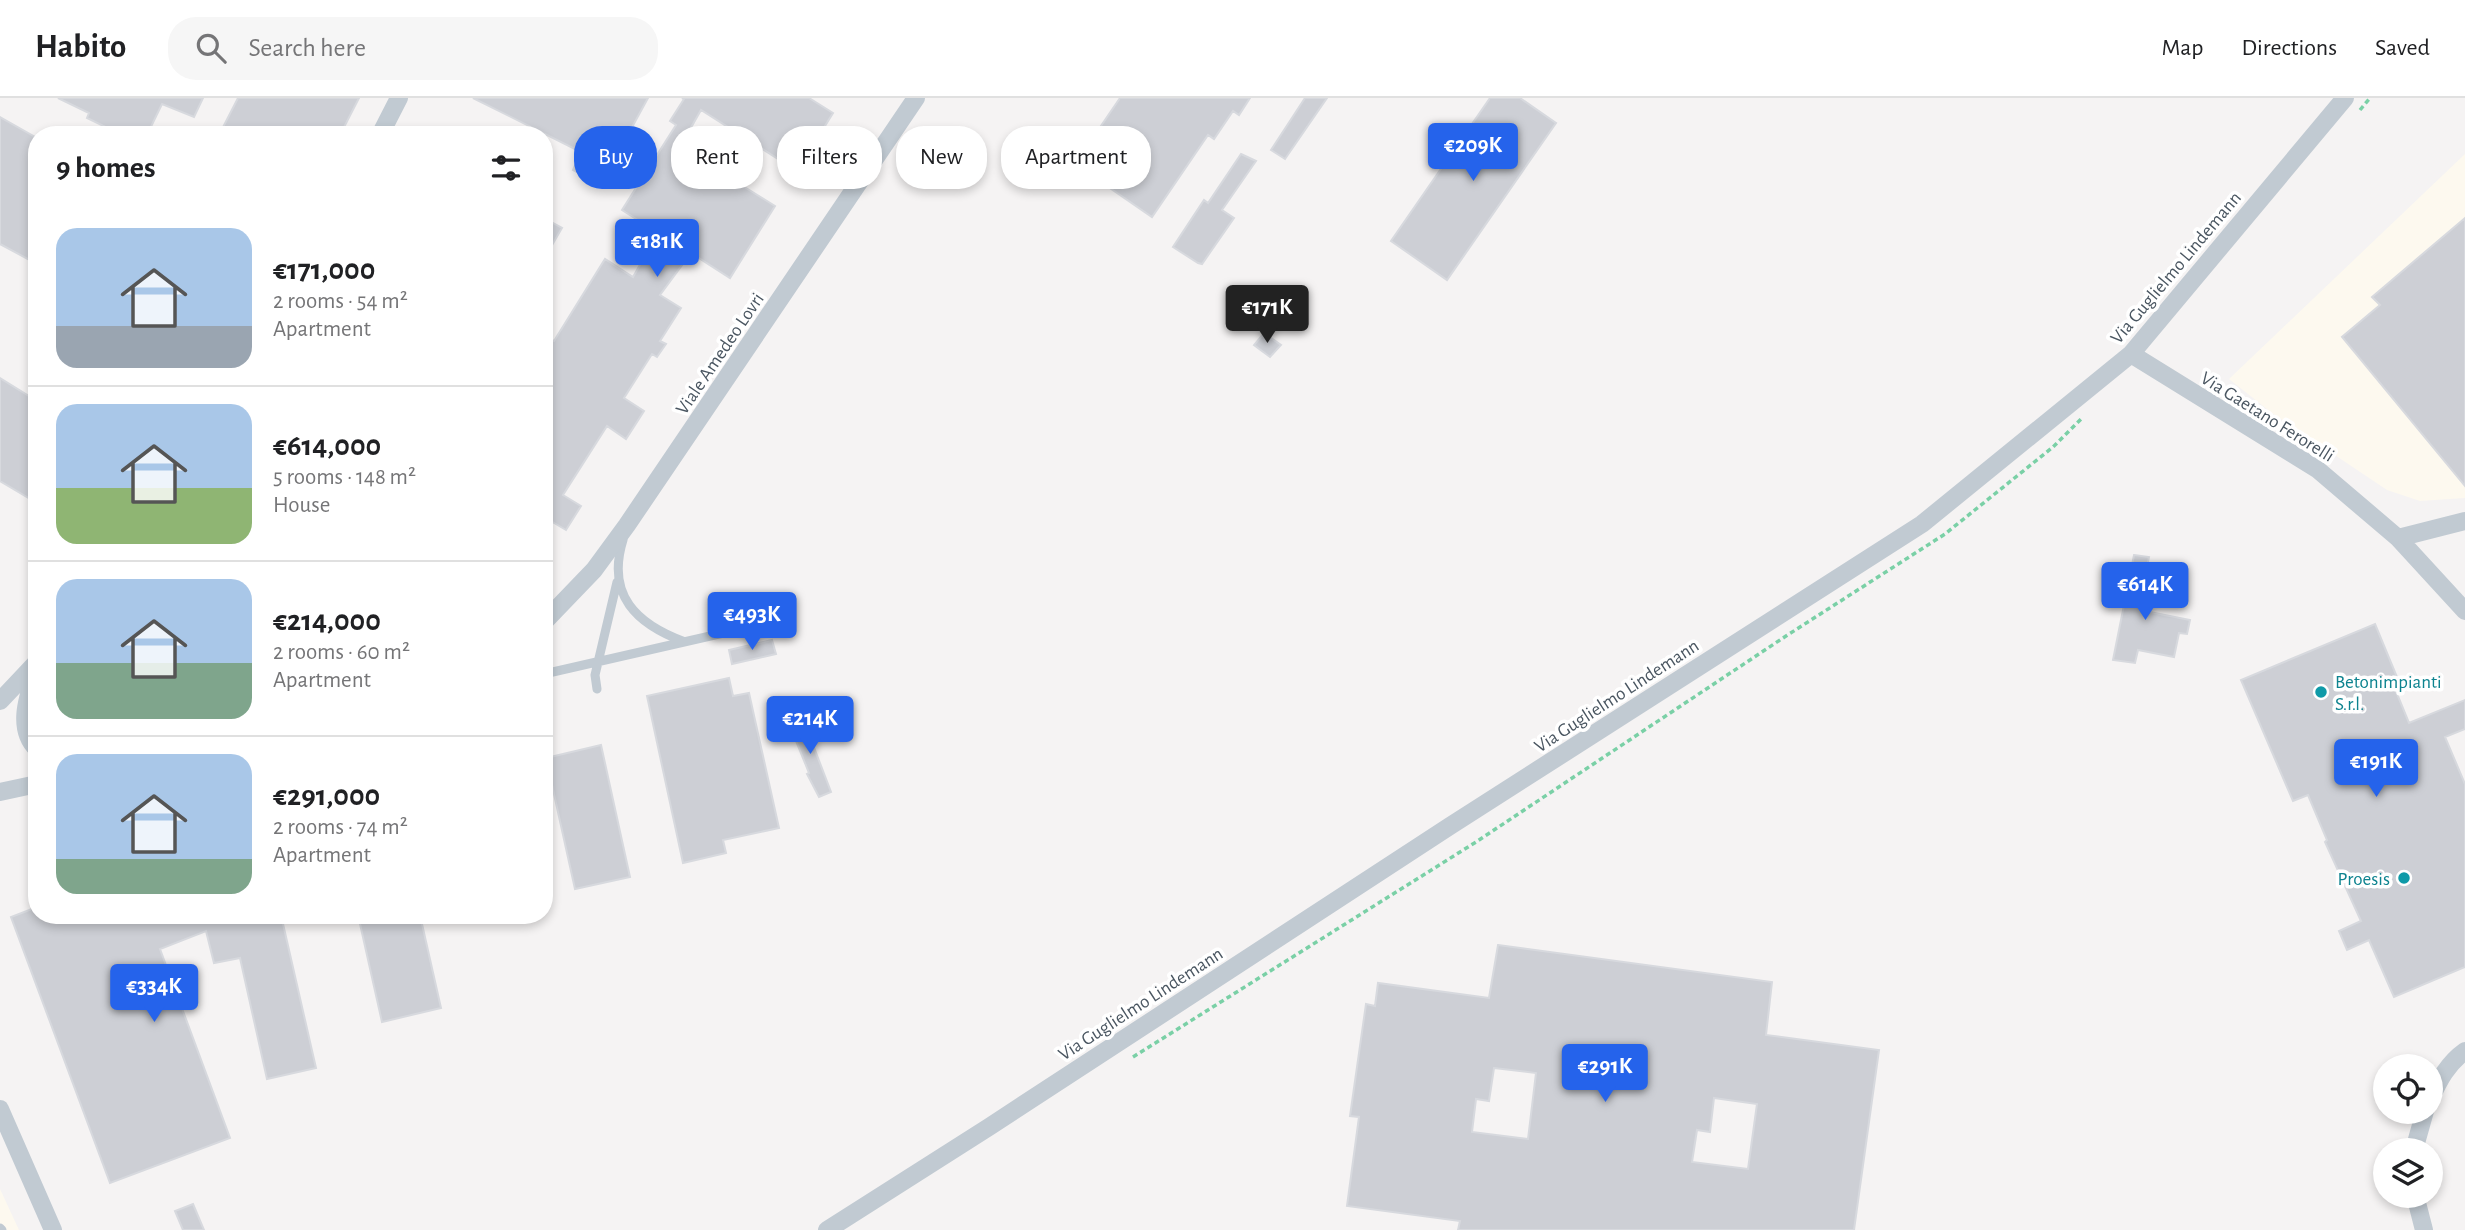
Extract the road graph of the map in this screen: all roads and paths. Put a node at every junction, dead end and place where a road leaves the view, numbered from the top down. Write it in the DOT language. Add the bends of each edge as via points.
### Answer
graph roads {
  1 [pos="399,98"];
  2 [pos="916,98"];
  3 [pos="2345,98"];
  4 [pos="385,126"];
  5 [pos="2131,354"];
  6 [pos="2465,521"];
  7 [pos="627,525"];
  8 [pos="2398,538"];
  9 [pos="617,580"];
  10 [pos="2465,611"];
  11 [pos="553,613"];
  12 [pos="754,626"];
  13 [pos="687,642"];
  14 [pos="598,662"];
  15 [pos="28,672"];
  16 [pos="553,672"];
  17 [pos="597,689"];
  18 [pos="28,698"];
  19 [pos="0,701"];
  20 [pos="28,733"];
  21 [pos="28,786"];
  22 [pos="0,792"];
  23 [pos="2465,1051"];
  24 [pos="2443,1075"];
  25 [pos="0,1110"];
  26 [pos="2418,1208"];
  27 [pos="53,1230"];
  28 [pos="827,1230"];
  29 [pos="2424,1230"];
  1 -- 4 [label="street"];
  2 -- 7 [label="street, Viale Amedeo Lovri"];
  3 -- 5 [label="street, Via Guglielmo Lindemann"];
  5 -- 8 [label="street, Via Gaetano Ferorelli" via="2317,470"];
  5 -- 28 [label="street, Via Guglielmo Lindemann" via="1922,524"];
  6 -- 8 [label="street"];
  7 -- 9 [label="lane" via="617,559"];
  7 -- 11 [label="street, Viale Amedeo Lovri" via="594,570"];
  8 -- 10 [label="street, Via Gaetano Ferorelli"];
  9 -- 13 [label="lane" via="642,618"];
  9 -- 14 [label="lane"];
  12 -- 13 [label="lane"];
  13 -- 14 [label="lane"];
  14 -- 16 [label="lane"];
  14 -- 17 [label="lane"];
  15 -- 19 [label="street"];
  18 -- 20 [label="street"];
  21 -- 22 [label="street"];
  23 -- 24 [label="street"];
  25 -- 27 [label="street"];
  26 -- 29 [label="street"];
}
